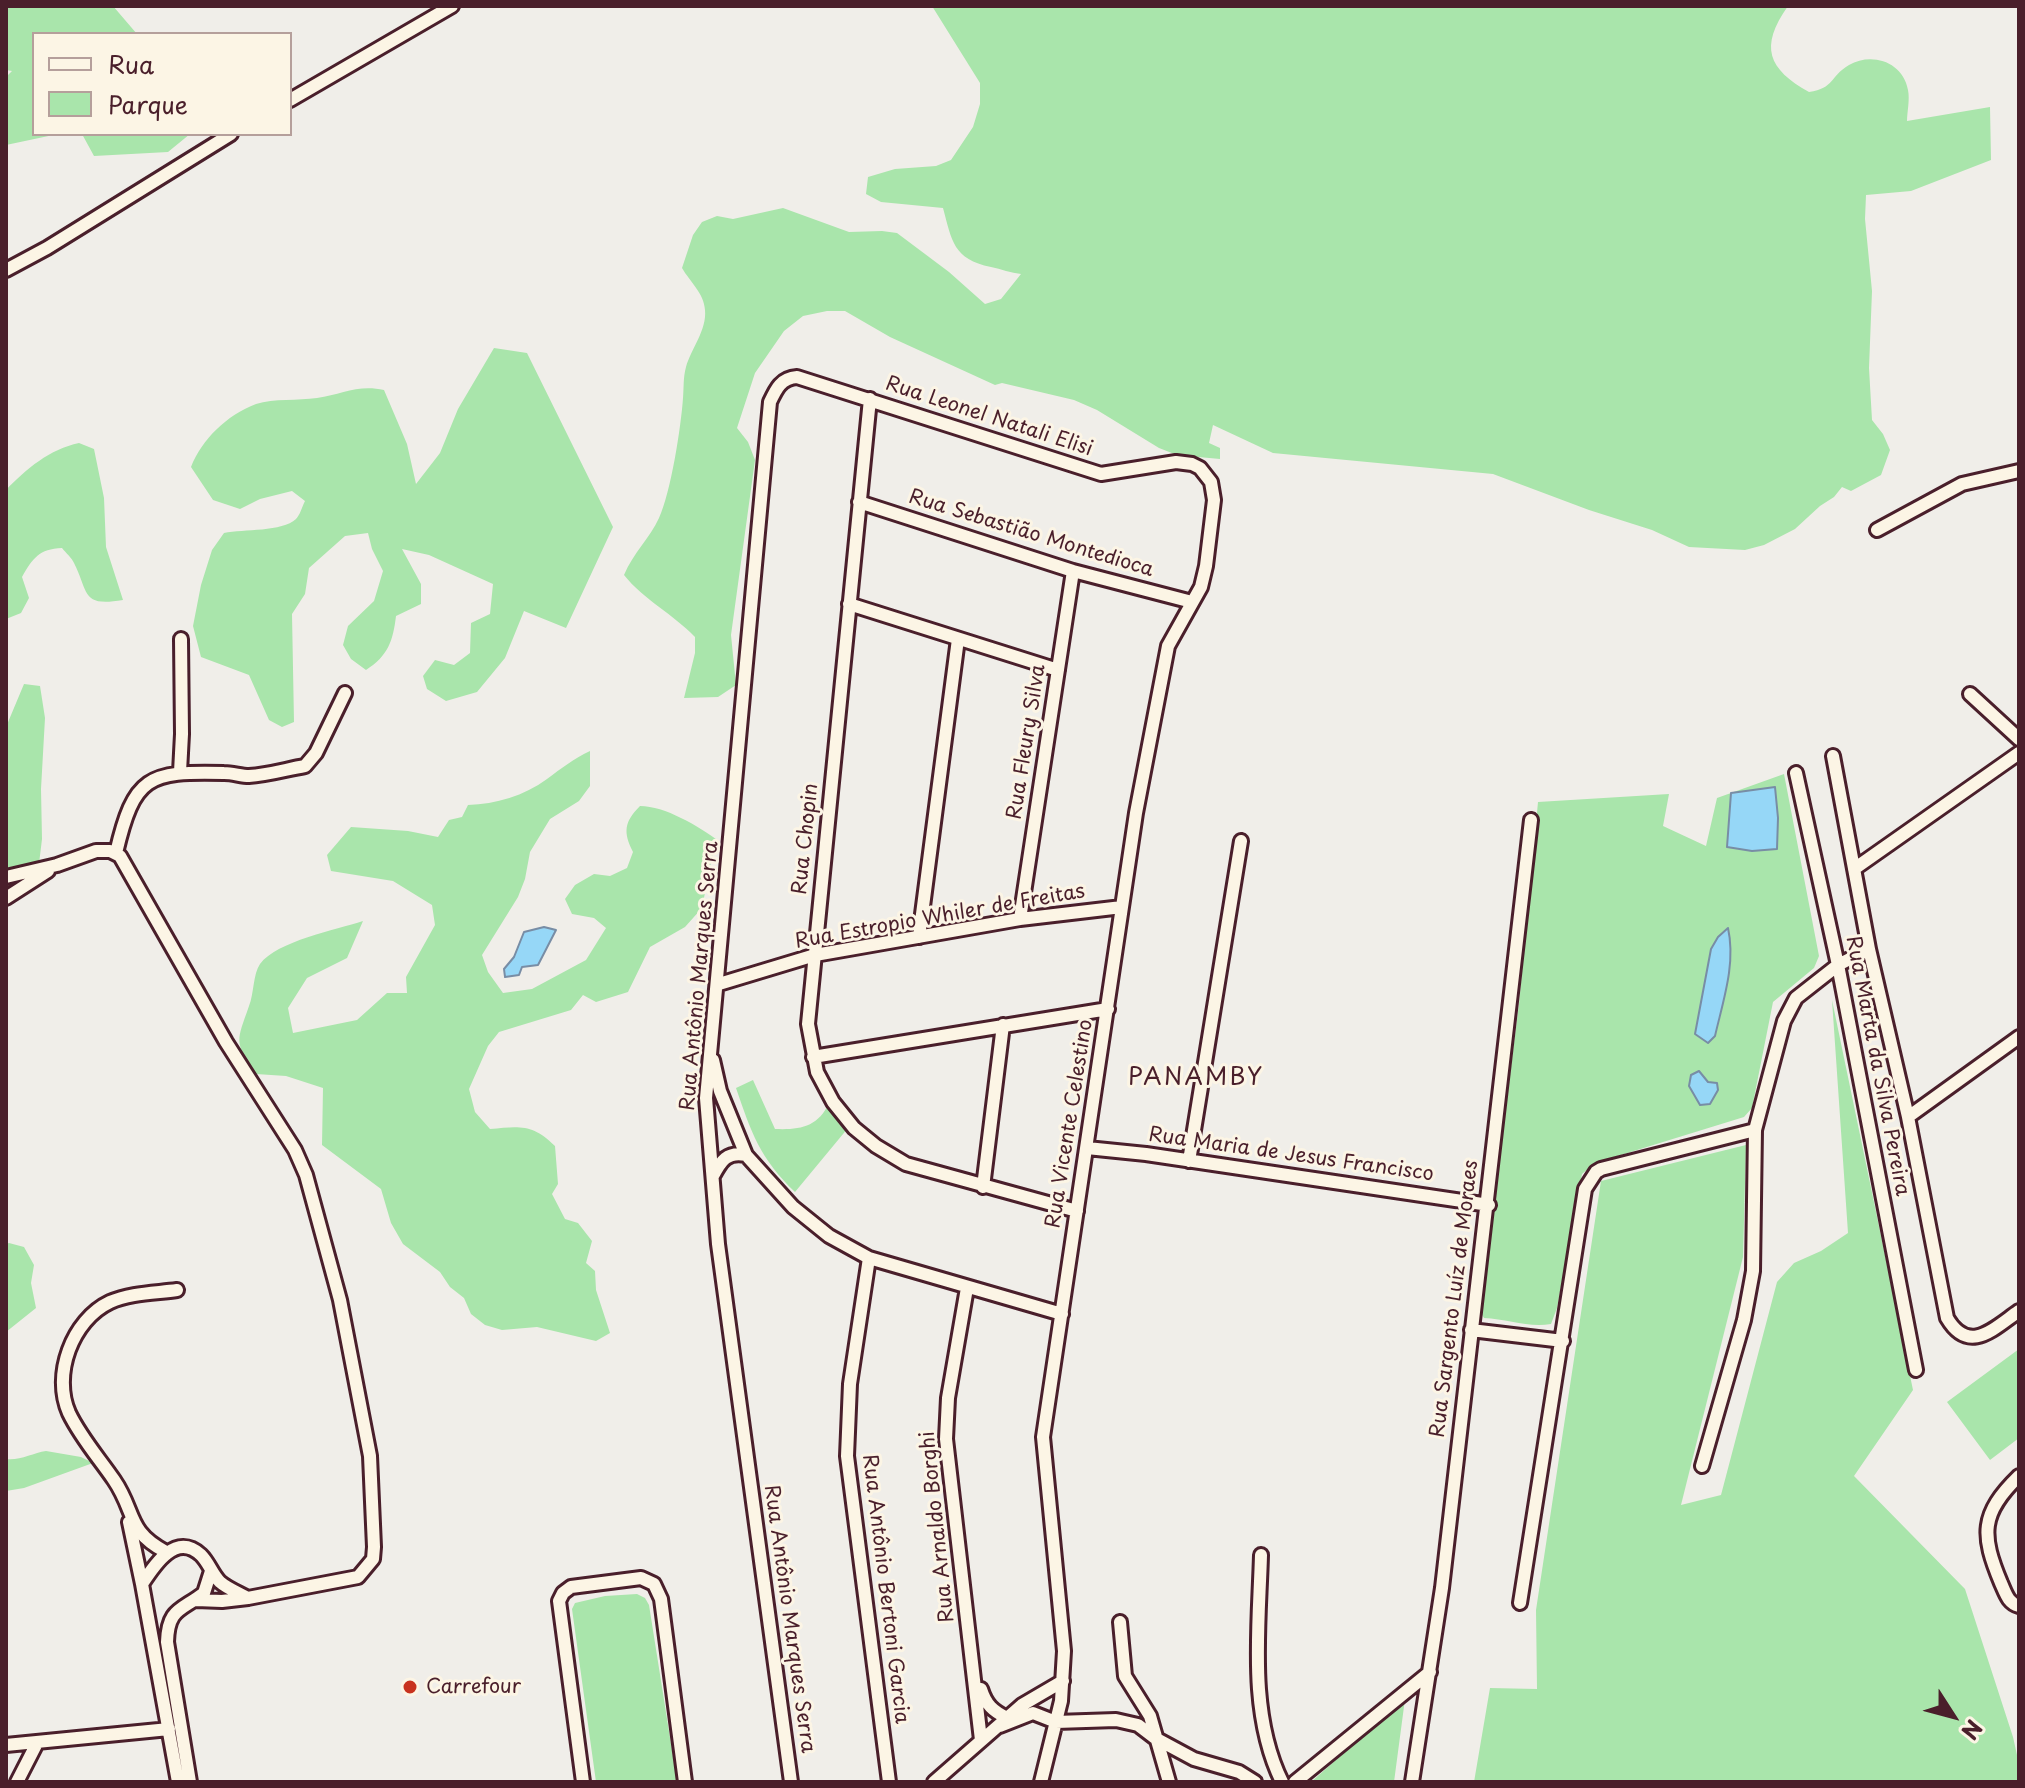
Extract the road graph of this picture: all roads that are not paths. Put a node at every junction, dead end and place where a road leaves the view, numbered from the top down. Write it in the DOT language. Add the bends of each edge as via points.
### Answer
graph roads {
  1 [pos="452,6"];
  2 [pos="292,99"];
  3 [pos="228,136"];
  4 [pos="6,270"];
  5 [pos="797,377"];
  6 [pos="870,399"];
  7 [pos="2019,471"];
  8 [pos="1211,482"];
  9 [pos="859,502"];
  10 [pos="1877,530"];
  11 [pos="1073,571"];
  12 [pos="1192,602"];
  13 [pos="849,604"];
  14 [pos="181,639"];
  15 [pos="958,639"];
  16 [pos="1058,670"];
  17 [pos="345,693"];
  18 [pos="1970,694"];
  19 [pos="2019,739"];
  20 [pos="2019,753"];
  21 [pos="1833,756"];
  22 [pos="180,772"];
  23 [pos="1796,773"];
  24 [pos="1531,820"];
  25 [pos="1241,841"];
  26 [pos="116,853"];
  27 [pos="57,865"];
  28 [pos="1854,869"];
  29 [pos="6,877"];
  30 [pos="6,898"];
  31 [pos="1122,907"];
  32 [pos="1020,919"];
  33 [pos="919,937"];
  34 [pos="1869,949"];
  35 [pos="815,955"];
  36 [pos="1838,965"];
  37 [pos="719,984"];
  38 [pos="1108,1009"];
  39 [pos="1003,1025"];
  40 [pos="2019,1037"];
  41 [pos="710,1049"];
  42 [pos="813,1057"];
  43 [pos="1908,1117"];
  44 [pos="1755,1130"];
  45 [pos="1087,1148"];
  46 [pos="746,1155"];
  47 [pos="1189,1161"];
  48 [pos="711,1179"];
  49 [pos="983,1187"];
  50 [pos="1489,1205"];
  51 [pos="1077,1211"];
  52 [pos="869,1258"];
  53 [pos="967,1288"];
  54 [pos="177,1290"];
  55 [pos="2019,1311"];
  56 [pos="1062,1314"];
  57 [pos="1471,1330"];
  58 [pos="1563,1341"];
  59 [pos="1916,1369"];
  60 [pos="1702,1466"];
  61 [pos="2019,1476"];
  62 [pos="127,1507"];
  63 [pos="166,1552"];
  64 [pos="1261,1555"];
  65 [pos="211,1571"];
  66 [pos="142,1584"];
  67 [pos="248,1598"];
  68 [pos="196,1600"];
  69 [pos="1520,1603"];
  70 [pos="2014,1603"];
  71 [pos="1120,1622"];
  72 [pos="974,1667"];
  73 [pos="1430,1672"];
  74 [pos="1063,1681"];
  75 [pos="1004,1722"];
  76 [pos="1056,1722"];
  77 [pos="169,1729"];
  78 [pos="1155,1738"];
  79 [pos="981,1740"];
  80 [pos="37,1743"];
  81 [pos="6,1745"];
  82 [pos="889,1776"];
  83 [pos="17,1782"];
  84 [pos="178,1782"];
  85 [pos="190,1782"];
  86 [pos="583,1782"];
  87 [pos="685,1782"];
  88 [pos="791,1782"];
  89 [pos="898,1782"];
  90 [pos="934,1782"];
  91 [pos="1041,1782"];
  92 [pos="1169,1782"];
  93 [pos="1255,1782"];
  94 [pos="1282,1782"];
  95 [pos="1295,1782"];
  96 [pos="1412,1782"];
  1 -- 2 [label="street"];
  3 -- 4 [label="street"];
  5 -- 6 [label="street, Rua Leonel Natali Elisi"];
  5 -- 37 [label="street, Rua Antônio Marques Serra" via="784,380 770,402"];
  6 -- 8 [label="street, Rua Leonel Natali Elisi" via="1101,474 1176,462 1200,468"];
  6 -- 9 [label="street, Rua Chopin"];
  7 -- 10 [label="street" via="1962,484"];
  8 -- 12 [label="street, Rua Vicente Celestino" via="1214,500 1206,566"];
  9 -- 11 [label="street, Rua Sebastião Montedioca"];
  9 -- 13 [label="street, Rua Chopin"];
  11 -- 12 [label="street, Rua Sebastião Montedioca"];
  11 -- 16 [label="street, Rua Fleury Silva"];
  12 -- 31 [label="street, Rua Vicente Celestino" via="1172,637 1161,675"];
  13 -- 15 [label="street"];
  13 -- 35 [label="street, Rua Chopin"];
  14 -- 22 [label="street"];
  15 -- 16 [label="street"];
  15 -- 33 [label="street"];
  16 -- 32 [label="street, Rua Fleury Silva"];
  17 -- 22 [label="street" via="305,766 247,776"];
  18 -- 19 [label="street"];
  20 -- 28 [label="street"];
  21 -- 28 [label="street, Rua Marta da Silva Pereira"];
  22 -- 26 [label="street" via="155,779 135,796"];
  23 -- 36 [label="street, Rua Marta da Silva Pereira"];
  24 -- 50 [label="street, Rua Sargento Luíz de Moraes"];
  25 -- 47 [label="street"];
  26 -- 27 [label="street" via="96,851"];
  26 -- 67 [label="street" via="295,1150 315,1203 361,1398 370,1456 373,1559 358,1577"];
  27 -- 29 [label="street"];
  27 -- 30 [label="street"];
  28 -- 34 [label="street, Rua Marta da Silva Pereira"];
  31 -- 32 [label="street, Rua Estropio Whiler de Freitas"];
  31 -- 38 [label="street, Rua Vicente Celestino"];
  32 -- 33 [label="street, Rua Estropio Whiler de Freitas"];
  33 -- 35 [label="street, Rua Estropio Whiler de Freitas"];
  34 -- 36 [label="street"];
  34 -- 43 [label="street, Rua Marta da Silva Pereira"];
  35 -- 37 [label="street, Rua Estropio Whiler de Freitas"];
  35 -- 42 [label="street, Rua Chopin" via="808,1024"];
  36 -- 44 [label="street" via="1789,1009"];
  36 -- 59 [label="street, Rua Marta da Silva Pereira"];
  37 -- 41 [label="street, Rua Antônio Marques Serra"];
  38 -- 39 [label="street"];
  38 -- 45 [label="street, Rua Vicente Celestino"];
  39 -- 42 [label="street"];
  39 -- 49 [label="street"];
  40 -- 43 [label="street"];
  41 -- 46 [label="street" via="720,1091"];
  41 -- 48 [label="street, Rua Antônio Marques Serra" via="706,1098"];
  42 -- 49 [label="street, Rua Chopin" via="833,1102 876,1146 906,1164"];
  43 -- 55 [label="street, Rua Marta da Silva Pereira" via="1947,1318 1955,1331 1974,1338"];
  44 -- 58 [label="street" via="1596,1172 1585,1189"];
  44 -- 60 [label="street" via="1753,1271"];
  45 -- 47 [label="street, Rua Maria de Jesus Francisco"];
  45 -- 51 [label="street, Rua Vicente Celestino"];
  46 -- 48 [label="street" via="721,1159"];
  46 -- 52 [label="street" via="807,1220"];
  47 -- 50 [label="street, Rua Maria de Jesus Francisco"];
  48 -- 88 [label="street, Rua Antônio Marques Serra"];
  49 -- 51 [label="street, Rua Chopin"];
  50 -- 57 [label="street, Rua Sargento Luíz de Moraes"];
  51 -- 56 [label="street, Rua Vicente Celestino"];
  52 -- 53 [label="street"];
  52 -- 82 [label="street, Rua Antônio Bertoni Garcia" via="850,1384 847,1456"];
  53 -- 56 [label="street"];
  53 -- 72 [label="street, Rua Arnaldo Borghi" via="946,1439"];
  54 -- 62 [label="street" via="107,1303 82,1326 66,1359 63,1395 69,1413"];
  56 -- 74 [label="street, Rua Vicente Celestino" via="1043,1437"];
  57 -- 58 [label="street"];
  57 -- 73 [label="street, Rua Sargento Luíz de Moraes"];
  58 -- 69 [label="street"];
  61 -- 70 [label="street" via="2001,1494 1987,1528 1992,1561"];
  62 -- 63 [label="street" via="143,1538"];
  62 -- 66 [label="street"];
  63 -- 65 [label="street" via="191,1548"];
  63 -- 66 [label="street"];
  64 -- 94 [label="street" via="1262,1720"];
  65 -- 67 [label="street"];
  65 -- 68 [label="street" via="208,1587"];
  66 -- 77 [label="street"];
  67 -- 68 [label="street"];
  68 -- 85 [label="street" via="173,1614 167,1628"];
  71 -- 78 [label="street" via="1125,1676 1144,1704"];
  72 -- 75 [label="street, Rua Arnaldo Borghi" via="986,1702"];
  72 -- 79 [label="street, Rua Arnaldo Borghi"];
  73 -- 95 [label="street"];
  73 -- 96 [label="street, Rua Sargento Luíz de Moraes"];
  74 -- 75 [label="street"];
  74 -- 76 [label="street, Rua Vicente Celestino"];
  75 -- 76 [label="street" via="1033,1713"];
  75 -- 79 [label="street"];
  76 -- 78 [label="street" via="1116,1720 1138,1725"];
  76 -- 91 [label="street, Rua Vicente Celestino"];
  77 -- 80 [label="street"];
  77 -- 84 [label="street"];
  78 -- 92 [label="street"];
  78 -- 93 [label="street"];
  79 -- 90 [label="street"];
  80 -- 81 [label="street"];
  80 -- 83 [label="street"];
  82 -- 89 [label="street"];
  86 -- 87 [label="street" via="558,1609 571,1587 641,1578 654,1584 661,1599"];
}
